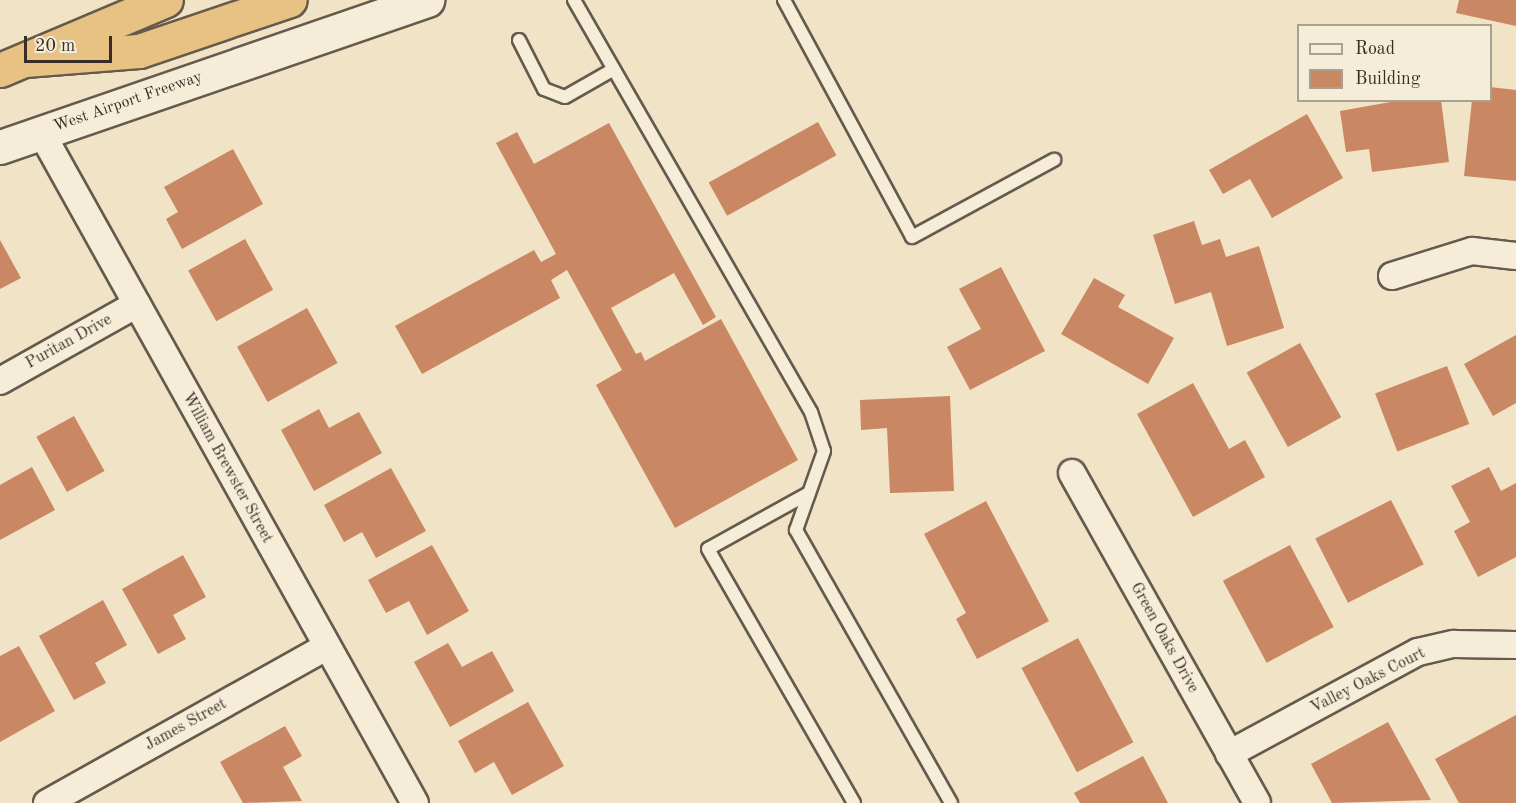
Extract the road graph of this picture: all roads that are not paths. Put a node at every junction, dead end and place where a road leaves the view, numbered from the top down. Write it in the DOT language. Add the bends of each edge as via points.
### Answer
graph roads {
  1 [pos="166,0"];
  2 [pos="290,0"];
  3 [pos="427,0"];
  4 [pos="574,0"];
  5 [pos="784,0"];
  6 [pos="519,39"];
  7 [pos="13,65"];
  8 [pos="614,69"];
  9 [pos="41,132"];
  10 [pos="0,147"];
  11 [pos="1054,160"];
  12 [pos="1516,256"];
  13 [pos="1392,276"];
  14 [pos="137,304"];
  15 [pos="0,381"];
  16 [pos="1072,473"];
  17 [pos="809,493"];
  18 [pos="1516,645"];
  19 [pos="326,647"];
  20 [pos="1229,754"];
  21 [pos="47,803"];
  22 [pos="415,803"];
  23 [pos="854,803"];
  24 [pos="951,803"];
  25 [pos="1257,803"];
  1 -- 7 [label="highway"];
  2 -- 7 [label="highway" via="139,51"];
  3 -- 9 [label="main road, West Airport Freeway"];
  4 -- 8 [label="lane"];
  5 -- 11 [label="lane" via="912,237"];
  6 -- 8 [label="lane" via="544,89 565,97"];
  8 -- 17 [label="lane" via="811,412 824,451"];
  9 -- 10 [label="main road, West Airport Freeway"];
  9 -- 14 [label="street, William Brewster Street"];
  12 -- 13 [label="street" via="1472,251"];
  14 -- 15 [label="street, Puritan Drive"];
  14 -- 19 [label="street, William Brewster Street"];
  16 -- 20 [label="street, Green Oaks Drive"];
  17 -- 23 [label="lane" via="708,549"];
  17 -- 24 [label="lane" via="796,530"];
  18 -- 20 [label="street, Valley Oaks Court" via="1454,644 1418,652"];
  19 -- 21 [label="street, James Street"];
  19 -- 22 [label="street, William Brewster Street"];
  20 -- 25 [label="street, Green Oaks Drive"];
}
